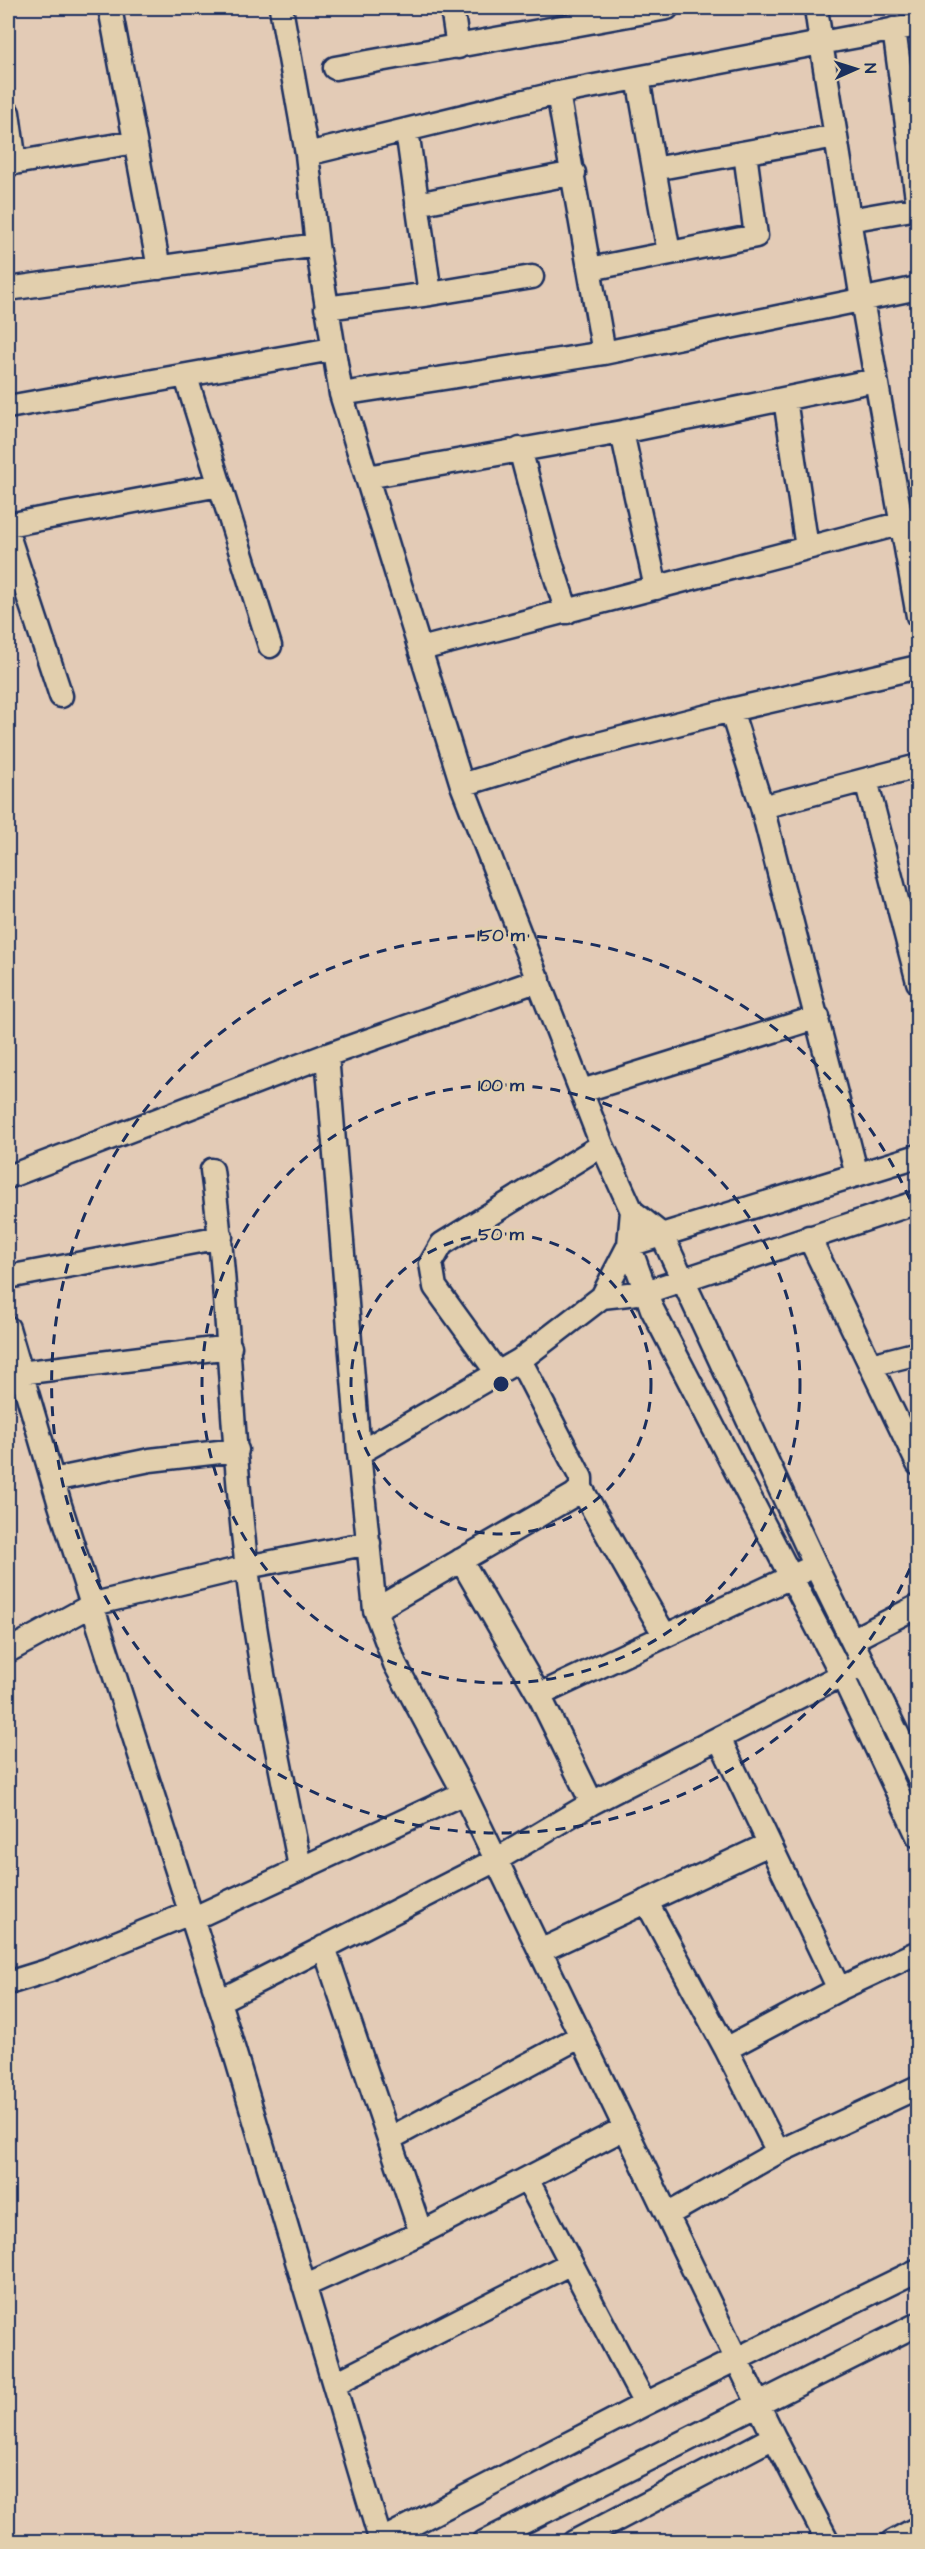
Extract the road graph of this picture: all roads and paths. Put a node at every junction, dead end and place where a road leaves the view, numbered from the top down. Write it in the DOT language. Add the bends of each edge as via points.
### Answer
graph roads {
  1 [pos="110,8"];
  2 [pos="281,8"];
  3 [pos="452,8"];
  4 [pos="667,8"];
  5 [pos="816,8"];
  6 [pos="918,25"];
  7 [pos="894,29"];
  8 [pos="821,43"];
  9 [pos="458,47"];
  10 [pos="335,68"];
  11 [pos="638,78"];
  12 [pos="558,93"];
  13 [pos="911,112"];
  14 [pos="8,113"];
  15 [pos="407,130"];
  16 [pos="836,136"];
  17 [pos="135,142"];
  18 [pos="745,153"];
  19 [pos="307,154"];
  20 [pos="11,163"];
  21 [pos="654,169"];
  22 [pos="574,173"];
  23 [pos="417,204"];
  24 [pos="918,207"];
  25 [pos="849,220"];
  26 [pos="317,245"];
  27 [pos="669,253"];
  28 [pos="159,268"];
  29 [pos="590,270"];
  30 [pos="532,277"];
  31 [pos="918,288"];
  32 [pos="8,289"];
  33 [pos="430,294"];
  34 [pos="862,300"];
  35 [pos="326,308"];
  36 [pos="332,349"];
  37 [pos="604,352"];
  38 [pos="186,377"];
  39 [pos="876,380"];
  40 [pos="341,394"];
  41 [pos="785,399"];
  42 [pos="8,407"];
  43 [pos="622,432"];
  44 [pos="520,449"];
  45 [pos="368,477"];
  46 [pos="219,485"];
  47 [pos="908,521"];
  48 [pos="8,525"];
  49 [pos="8,535"];
  50 [pos="807,548"];
  51 [pos="656,588"];
  52 [pos="567,612"];
  53 [pos="918,616"];
  54 [pos="270,646"];
  55 [pos="421,649"];
  56 [pos="918,668"];
  57 [pos="61,696"];
  58 [pos="731,710"];
  59 [pos="918,766"];
  60 [pos="866,780"];
  61 [pos="462,785"];
  62 [pos="762,807"];
  63 [pos="539,980"];
  64 [pos="918,982"];
  65 [pos="818,1017"];
  66 [pos="327,1055"];
  67 [pos="582,1091"];
  68 [pos="602,1145"];
  69 [pos="918,1156"];
  70 [pos="212,1170"];
  71 [pos="857,1175"];
  72 [pos="8,1177"];
  73 [pos="918,1202"];
  74 [pos="632,1211"];
  75 [pos="662,1235"];
  76 [pos="221,1237"];
  77 [pos="809,1237"];
  78 [pos="629,1245"];
  79 [pos="8,1277"];
  80 [pos="682,1279"];
  81 [pos="646,1292"];
  82 [pos="602,1297"];
  83 [pos="8,1328"];
  84 [pos="230,1347"];
  85 [pos="918,1353"];
  86 [pos="520,1360"];
  87 [pos="871,1365"];
  88 [pos="20,1373"];
  89 [pos="498,1374"];
  90 [pos="237,1450"];
  91 [pos="359,1453"];
  92 [pos="918,1464"];
  93 [pos="52,1480"];
  94 [pos="581,1488"];
  95 [pos="369,1543"];
  96 [pos="461,1560"];
  97 [pos="816,1566"];
  98 [pos="247,1568"];
  99 [pos="792,1577"];
  100 [pos="94,1604"];
  101 [pos="918,1606"];
  102 [pos="375,1610"];
  103 [pos="665,1636"];
  104 [pos="852,1640"];
  105 [pos="8,1651"];
  106 [pos="863,1664"];
  107 [pos="842,1675"];
  108 [pos="538,1695"];
  109 [pos="719,1738"];
  110 [pos="918,1776"];
  111 [pos="464,1793"];
  112 [pos="592,1803"];
  113 [pos="918,1836"];
  114 [pos="769,1844"];
  115 [pos="496,1860"];
  116 [pos="300,1867"];
  117 [pos="646,1901"];
  118 [pos="191,1916"];
  119 [pos="324,1947"];
  120 [pos="540,1951"];
  121 [pos="918,1952"];
  122 [pos="8,1983"];
  123 [pos="839,1989"];
  124 [pos="219,2001"];
  125 [pos="581,2036"];
  126 [pos="726,2049"];
  127 [pos="918,2087"];
  128 [pos="625,2128"];
  129 [pos="389,2139"];
  130 [pos="778,2152"];
  131 [pos="527,2179"];
  132 [pos="667,2215"];
  133 [pos="421,2233"];
  134 [pos="571,2263"];
  135 [pos="918,2270"];
  136 [pos="304,2286"];
  137 [pos="918,2324"];
  138 [pos="735,2359"];
  139 [pos="334,2384"];
  140 [pos="757,2403"];
  141 [pos="645,2404"];
  142 [pos="774,2437"];
  143 [pos="918,2528"];
  144 [pos="380,2541"];
  145 [pos="484,2541"];
  146 [pos="574,2541"];
  147 [pos="828,2541"];
  148 [pos="892,2541"];
  1 -- 17 [label="street"];
  2 -- 19 [label="street"];
  3 -- 9 [label="street"];
  4 -- 9 [label="street"];
  5 -- 8 [label="street"];
  6 -- 7 [label="street"];
  7 -- 8 [label="street"];
  7 -- 13 [label="street"];
  8 -- 11 [label="street"];
  8 -- 16 [label="street"];
  9 -- 10 [label="street"];
  11 -- 12 [label="street"];
  11 -- 21 [label="street"];
  12 -- 15 [label="street"];
  12 -- 22 [label="street"];
  13 -- 24 [label="street"];
  14 -- 20 [label="street"];
  15 -- 19 [label="street"];
  15 -- 23 [label="street"];
  16 -- 18 [label="street"];
  16 -- 25 [label="street"];
  17 -- 20 [label="street"];
  17 -- 28 [label="street"];
  18 -- 21 [label="street"];
  18 -- 27 [label="street" via="756,236"];
  19 -- 26 [label="street"];
  21 -- 27 [label="street"];
  22 -- 23 [label="street"];
  22 -- 29 [label="street"];
  23 -- 33 [label="street"];
  24 -- 25 [label="street"];
  25 -- 34 [label="street"];
  26 -- 28 [label="street"];
  26 -- 35 [label="street"];
  27 -- 29 [label="street"];
  28 -- 32 [label="street"];
  29 -- 37 [label="street"];
  30 -- 33 [label="street"];
  31 -- 34 [label="street"];
  33 -- 35 [label="street"];
  34 -- 37 [label="street"];
  34 -- 39 [label="street"];
  35 -- 36 [label="street"];
  36 -- 38 [label="street"];
  36 -- 40 [label="street"];
  37 -- 40 [label="street"];
  38 -- 42 [label="street"];
  38 -- 46 [label="street"];
  39 -- 41 [label="street"];
  39 -- 47 [label="street"];
  40 -- 45 [label="street"];
  41 -- 43 [label="street"];
  41 -- 50 [label="street"];
  43 -- 44 [label="street"];
  43 -- 51 [label="street"];
  44 -- 45 [label="street"];
  44 -- 52 [label="street"];
  45 -- 55 [label="street"];
  46 -- 48 [label="street"];
  46 -- 54 [label="street"];
  47 -- 50 [label="street"];
  47 -- 53 [label="street"];
  49 -- 57 [label="street"];
  50 -- 51 [label="street"];
  51 -- 52 [label="street"];
  52 -- 55 [label="street"];
  55 -- 61 [label="street"];
  56 -- 58 [label="street"];
  58 -- 61 [label="street" via="579,749"];
  58 -- 62 [label="street"];
  59 -- 60 [label="street"];
  60 -- 62 [label="street"];
  60 -- 64 [label="street"];
  61 -- 63 [label="street"];
  62 -- 65 [label="street"];
  63 -- 66 [label="street"];
  63 -- 67 [label="street"];
  65 -- 67 [label="street"];
  65 -- 71 [label="street"];
  66 -- 72 [label="street"];
  66 -- 91 [label="street"];
  67 -- 68 [label="street"];
  68 -- 74 [label="street"];
  68 -- 89 [label="street" via="442,1244 431,1263 435,1287"];
  69 -- 71 [label="street"];
  70 -- 76 [label="street"];
  71 -- 75 [label="street"];
  73 -- 77 [label="street"];
  74 -- 75 [label="street"];
  74 -- 78 [label="street"];
  75 -- 78 [label="street"];
  75 -- 80 [label="street"];
  76 -- 79 [label="street"];
  76 -- 84 [label="street"];
  77 -- 80 [label="street"];
  77 -- 87 [label="street"];
  78 -- 81 [label="street"];
  78 -- 82 [label="street"];
  80 -- 81 [label="street"];
  80 -- 97 [label="street"];
  81 -- 82 [label="street"];
  81 -- 99 [label="street"];
  82 -- 86 [label="street"];
  83 -- 88 [label="street"];
  84 -- 88 [label="street"];
  84 -- 90 [label="street"];
  85 -- 87 [label="street"];
  86 -- 89 [label="street"];
  86 -- 94 [label="street" via="581,1478"];
  87 -- 92 [label="street"];
  88 -- 93 [label="street"];
  89 -- 91 [label="street"];
  90 -- 93 [label="street" via="150,1460"];
  90 -- 98 [label="street"];
  91 -- 95 [label="street"];
  93 -- 100 [label="street"];
  94 -- 96 [label="street"];
  94 -- 103 [label="street"];
  95 -- 98 [label="street"];
  95 -- 102 [label="street"];
  96 -- 102 [label="street"];
  96 -- 108 [label="street"];
  97 -- 99 [label="street"];
  97 -- 104 [label="street"];
  98 -- 100 [label="street"];
  98 -- 116 [label="street"];
  99 -- 103 [label="street"];
  99 -- 107 [label="street"];
  100 -- 105 [label="street"];
  100 -- 118 [label="street"];
  101 -- 104 [label="street"];
  102 -- 111 [label="street" via="395,1664"];
  103 -- 108 [label="street"];
  104 -- 106 [label="street"];
  106 -- 107 [label="street"];
  106 -- 110 [label="street"];
  107 -- 109 [label="street"];
  107 -- 113 [label="street"];
  108 -- 112 [label="street"];
  109 -- 112 [label="street"];
  109 -- 114 [label="street"];
  111 -- 115 [label="street"];
  111 -- 116 [label="street"];
  112 -- 115 [label="street"];
  114 -- 117 [label="street"];
  114 -- 123 [label="street"];
  115 -- 119 [label="street"];
  115 -- 120 [label="street"];
  116 -- 118 [label="street"];
  117 -- 120 [label="street"];
  117 -- 126 [label="street"];
  118 -- 122 [label="street"];
  118 -- 124 [label="street"];
  119 -- 124 [label="street"];
  119 -- 129 [label="street"];
  120 -- 125 [label="street"];
  121 -- 123 [label="street"];
  123 -- 126 [label="street"];
  124 -- 136 [label="street"];
  125 -- 128 [label="street"];
  125 -- 129 [label="street"];
  126 -- 130 [label="street"];
  127 -- 130 [label="street"];
  128 -- 131 [label="street"];
  128 -- 132 [label="street"];
  129 -- 133 [label="street"];
  130 -- 132 [label="street"];
  131 -- 133 [label="street"];
  131 -- 134 [label="street"];
  132 -- 138 [label="street"];
  133 -- 136 [label="street"];
  134 -- 139 [label="street"];
  134 -- 141 [label="street"];
  135 -- 138 [label="street"];
  136 -- 139 [label="street"];
  137 -- 140 [label="street"];
  138 -- 140 [label="street"];
  138 -- 141 [label="street"];
  139 -- 144 [label="street"];
  140 -- 142 [label="street"];
  140 -- 145 [label="street"];
  141 -- 144 [label="street"];
  142 -- 146 [label="street"];
  142 -- 147 [label="street"];
  143 -- 148 [label="street"];
}
